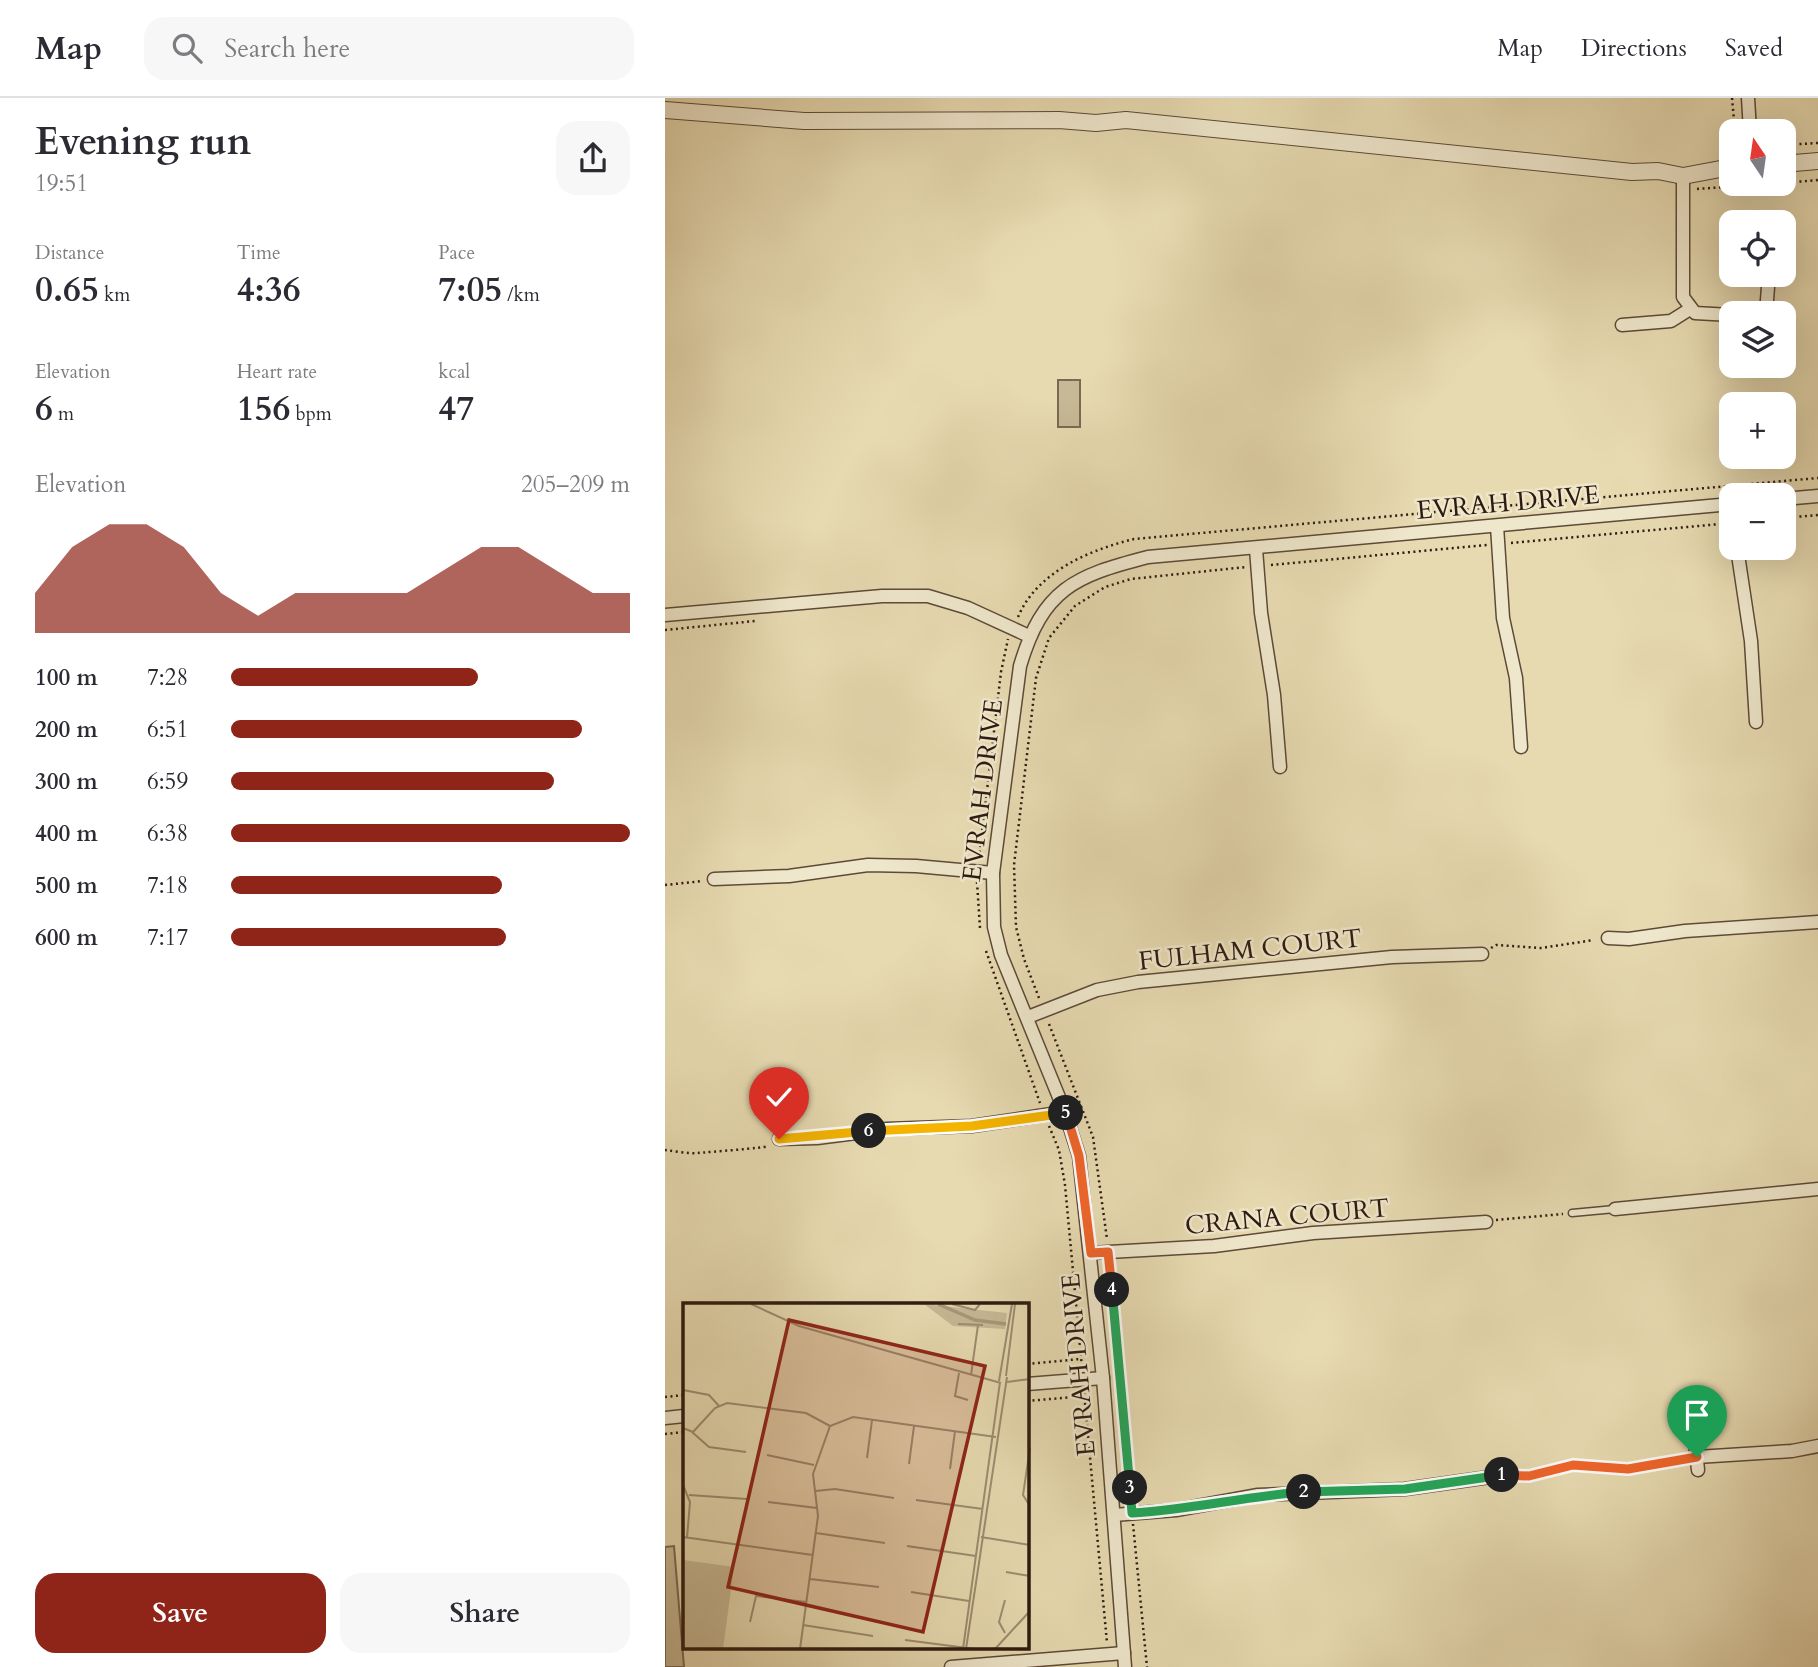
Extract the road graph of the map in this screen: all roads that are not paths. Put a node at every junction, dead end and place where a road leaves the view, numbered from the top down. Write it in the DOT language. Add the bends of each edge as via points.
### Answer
graph roads {
  1 [pos="1748,98"];
  2 [pos="665,110"];
  3 [pos="1749,119"];
  4 [pos="1818,161"];
  5 [pos="1796,163"];
  6 [pos="1719,171"];
  7 [pos="1683,183"];
  8 [pos="1768,287"];
  9 [pos="1767,301"];
  10 [pos="1690,309"];
  11 [pos="1719,314"];
  12 [pos="1622,325"];
  13 [pos="1818,496"];
  14 [pos="1796,498"];
  15 [pos="1719,505"];
  16 [pos="1497,526"];
  17 [pos="1256,549"];
  18 [pos="1739,560"];
  19 [pos="665,615"];
  20 [pos="1029,636"];
  21 [pos="1756,722"];
  22 [pos="1521,747"];
  23 [pos="1280,767"];
  24 [pos="993,873"];
  25 [pos="713,879"];
  26 [pos="1818,922"];
  27 [pos="1608,938"];
  28 [pos="1482,954"];
  29 [pos="1028,1017"];
  30 [pos="1065,1112"];
  31 [pos="779,1139"];
  32 [pos="1818,1189"];
  33 [pos="1615,1209"];
  34 [pos="1572,1213"];
  35 [pos="1486,1222"];
  36 [pos="1091,1253"];
  37 [pos="1103,1378"];
  38 [pos="1029,1384"];
  39 [pos="683,1416"];
  40 [pos="665,1418"];
  41 [pos="1695,1443"];
  42 [pos="1818,1446"];
  43 [pos="1698,1463"];
  44 [pos="1640,1465"];
  45 [pos="1511,1474"];
  46 [pos="1114,1515"];
  47 [pos="1124,1653"];
  48 [pos="951,1667"];
  49 [pos="1125,1667"];
  1 -- 3 [label="street"];
  2 -- 7 [label="street" via="804,121 1126,120"];
  4 -- 5 [label="street"];
  6 -- 7 [label="street"];
  7 -- 10 [label="street" via="1683,297"];
  8 -- 9 [label="street"];
  10 -- 11 [label="street"];
  10 -- 12 [label="street" via="1671,321"];
  13 -- 14 [label="street"];
  15 -- 16 [label="street, EVRAH DRIVE"];
  16 -- 17 [label="street, EVRAH DRIVE"];
  16 -- 22 [label="street" via="1503,618 1515,678"];
  17 -- 20 [label="street, EVRAH DRIVE" via="1148,557 1099,570 1053,597"];
  17 -- 23 [label="street"];
  18 -- 21 [label="street" via="1751,641"];
  19 -- 20 [label="street" via="928,596 968,608"];
  20 -- 24 [label="street, EVRAH DRIVE" via="1020,667"];
  24 -- 25 [label="street" via="880,865"];
  24 -- 29 [label="street, EVRAH DRIVE" via="998,942"];
  26 -- 27 [label="street"];
  28 -- 29 [label="street, FULHAM COURT" via="1392,957 1138,982 1097,990"];
  29 -- 30 [label="street, EVRAH DRIVE"];
  30 -- 31 [label="street" via="972,1126"];
  30 -- 36 [label="street, EVRAH DRIVE" via="1079,1156"];
  32 -- 33 [label="street"];
  33 -- 34 [label="lane"];
  35 -- 36 [label="street, CRANA COURT"];
  36 -- 37 [label="street, EVRAH DRIVE"];
  37 -- 38 [label="street"];
  37 -- 46 [label="street, EVRAH DRIVE"];
  39 -- 40 [label="street"];
  41 -- 43 [label="street"];
  42 -- 43 [label="street"];
  43 -- 44 [label="lane"];
  45 -- 46 [label="street" via="1405,1489 1258,1495 1176,1510"];
  46 -- 47 [label="street, EVRAH DRIVE"];
  47 -- 48 [label="street"];
  47 -- 49 [label="street, EVRAH DRIVE"];
}
